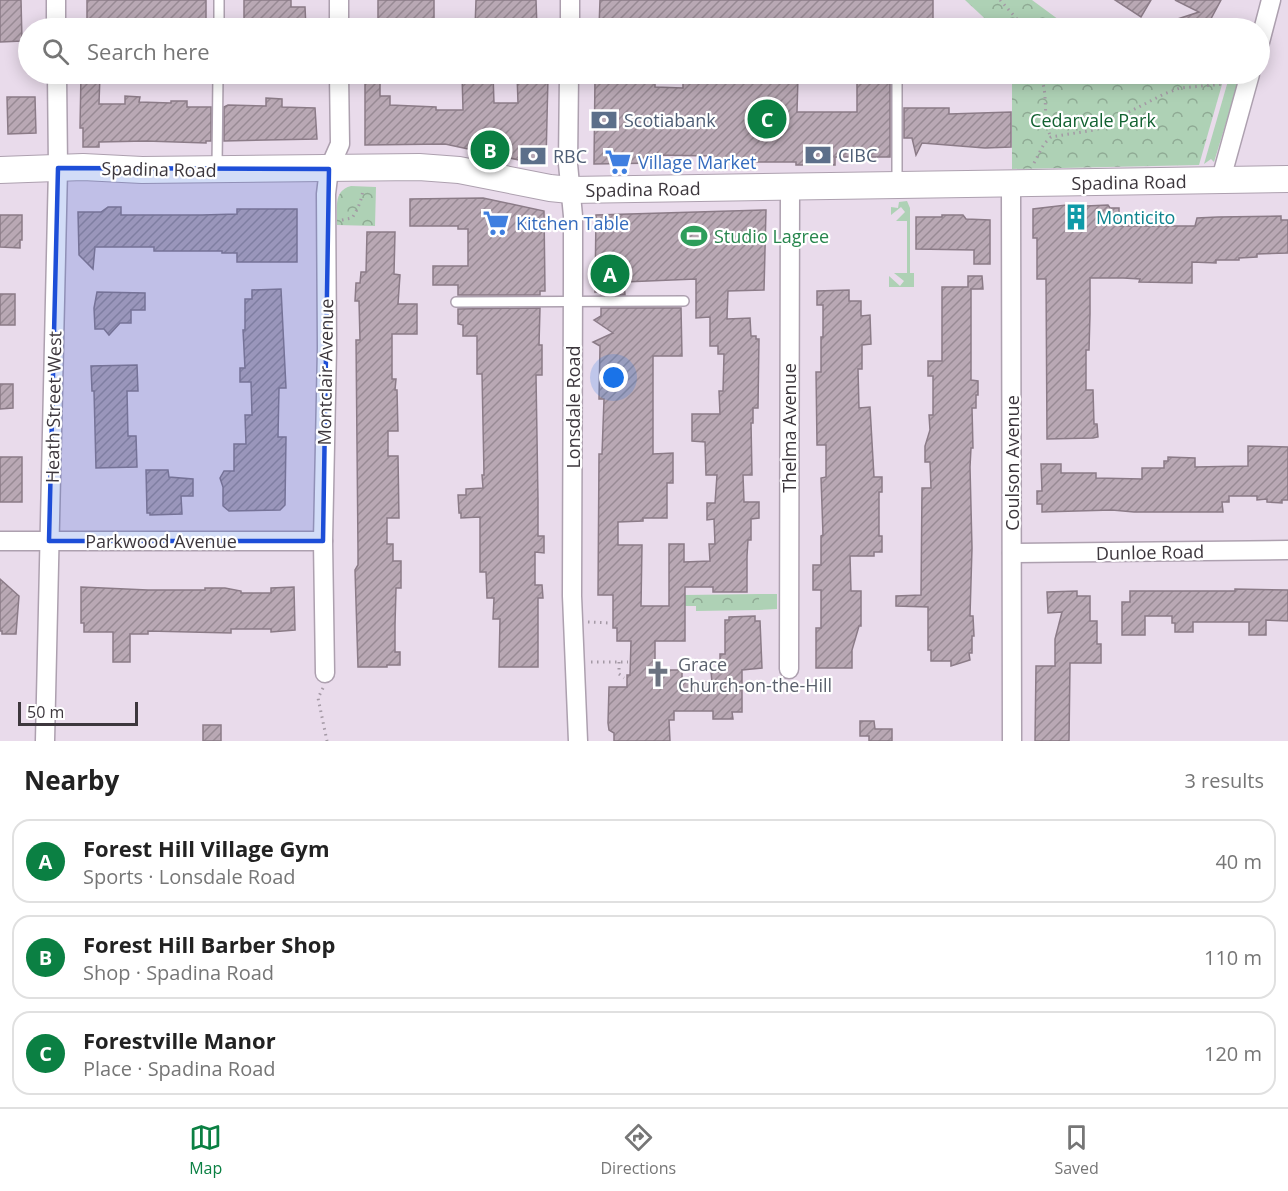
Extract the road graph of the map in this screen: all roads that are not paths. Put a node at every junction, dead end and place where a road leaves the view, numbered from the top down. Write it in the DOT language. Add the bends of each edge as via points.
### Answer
graph roads {
  1 [pos="56,0"];
  2 [pos="219,0"];
  3 [pos="339,0"];
  4 [pos="570,0"];
  5 [pos="1271,0"];
  6 [pos="56,18"];
  7 [pos="219,18"];
  8 [pos="339,18"];
  9 [pos="570,18"];
  10 [pos="1266,18"];
  11 [pos="57,84"];
  12 [pos="218,84"];
  13 [pos="339,84"];
  14 [pos="569,84"];
  15 [pos="897,84"];
  16 [pos="1247,84"];
  17 [pos="58,168"];
  18 [pos="329,169"];
  19 [pos="0,170"];
  20 [pos="217,170"];
  21 [pos="1020,177"];
  22 [pos="1288,178"];
  23 [pos="1221,179"];
  24 [pos="897,184"];
  25 [pos="790,186"];
  26 [pos="570,190"];
  27 [pos="684,300"];
  28 [pos="573,301"];
  29 [pos="456,302"];
  30 [pos="0,541"];
  31 [pos="49,541"];
  32 [pos="323,541"];
  33 [pos="1288,550"];
  34 [pos="1012,554"];
  35 [pos="789,669"];
  36 [pos="324,673"];
  37 [pos="45,741"];
  38 [pos="578,741"];
  39 [pos="1012,741"];
  1 -- 6 [label="street"];
  2 -- 7 [label="lane"];
  3 -- 8 [label="street"];
  4 -- 9 [label="street"];
  5 -- 10 [label="street"];
  11 -- 17 [label="street, Heath Street West"];
  12 -- 20 [label="lane"];
  13 -- 18 [label="street, Montclair Avenue" via="340,144"];
  14 -- 26 [label="street, Lonsdale Road"];
  15 -- 24 [label="lane"];
  16 -- 23 [label="street"];
  17 -- 19 [label="street, Spadina Road"];
  17 -- 20 [label="street, Spadina Road"];
  17 -- 31 [label="street, Heath Street West"];
  18 -- 20 [label="street, Spadina Road"];
  18 -- 26 [label="street, Spadina Road" via="459,170"];
  18 -- 32 [label="street, Montclair Avenue"];
  21 -- 23 [label="street, Spadina Road"];
  21 -- 24 [label="street, Spadina Road"];
  21 -- 34 [label="street, Coulson Avenue"];
  22 -- 23 [label="street, Spadina Road"];
  24 -- 25 [label="street, Spadina Road"];
  25 -- 26 [label="street, Spadina Road"];
  25 -- 35 [label="street, Thelma Avenue"];
  26 -- 28 [label="street, Lonsdale Road"];
  27 -- 28 [label="lane"];
  28 -- 29 [label="lane"];
  28 -- 38 [label="street, Lonsdale Road" via="572,596"];
  30 -- 31 [label="street, Parkwood Avenue"];
  31 -- 32 [label="street, Parkwood Avenue"];
  31 -- 37 [label="street, Heath Street West"];
  32 -- 36 [label="street, Montclair Avenue"];
  33 -- 34 [label="street, Dunloe Road"];
  34 -- 39 [label="street, Coulson Avenue"];
}
